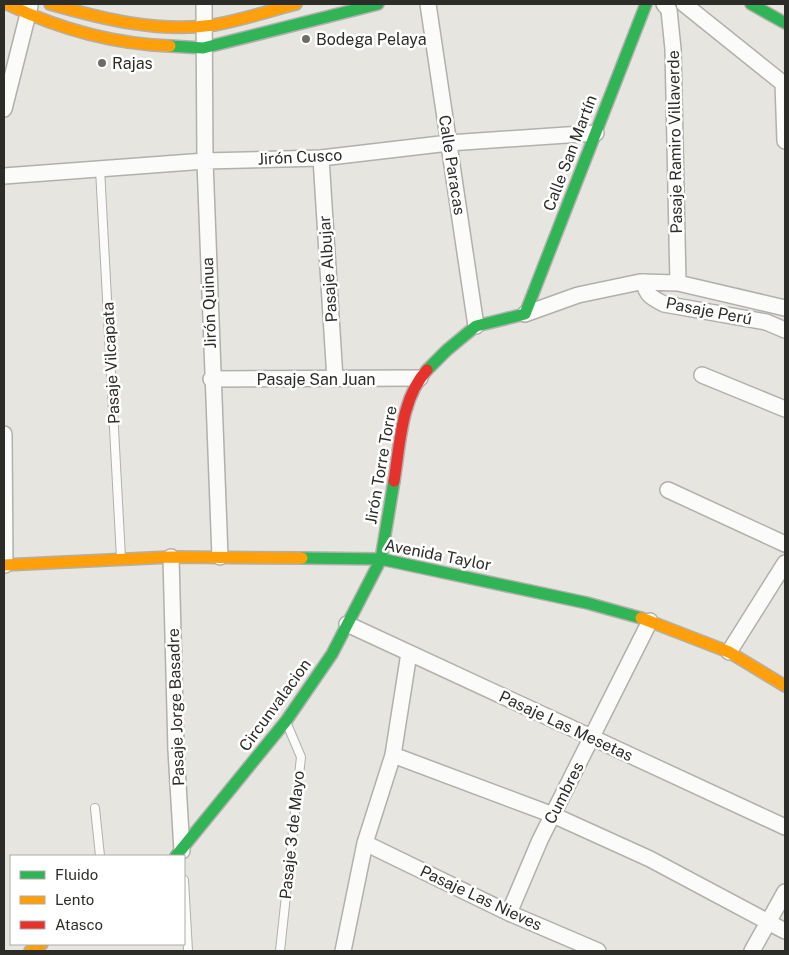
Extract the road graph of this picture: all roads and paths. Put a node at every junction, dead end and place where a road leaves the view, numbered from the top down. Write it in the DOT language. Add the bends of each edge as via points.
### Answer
graph roads {
  1 [pos="7,4"];
  2 [pos="50,4"];
  3 [pos="204,4"];
  4 [pos="296,4"];
  5 [pos="378,4"];
  6 [pos="428,4"];
  7 [pos="646,4"];
  8 [pos="664,4"];
  9 [pos="684,4"];
  10 [pos="752,4"];
  11 [pos="29,9"];
  12 [pos="785,23"];
  13 [pos="205,26"];
  14 [pos="204,48"];
  15 [pos="784,84"];
  16 [pos="4,109"];
  17 [pos="596,133"];
  18 [pos="785,141"];
  19 [pos="449,143"];
  20 [pos="322,158"];
  21 [pos="204,161"];
  22 [pos="100,169"];
  23 [pos="4,176"];
  24 [pos="644,282"];
  25 [pos="678,283"];
  26 [pos="785,308"];
  27 [pos="525,314"];
  28 [pos="476,326"];
  29 [pos="785,330"];
  30 [pos="702,374"];
  31 [pos="420,378"];
  32 [pos="212,379"];
  33 [pos="336,379"];
  34 [pos="785,409"];
  35 [pos="4,434"];
  36 [pos="668,490"];
  37 [pos="785,544"];
  38 [pos="171,557"];
  39 [pos="121,558"];
  40 [pos="220,558"];
  41 [pos="381,559"];
  42 [pos="785,562"];
  43 [pos="4,565"];
  44 [pos="650,621"];
  45 [pos="347,624"];
  46 [pos="729,652"];
  47 [pos="409,653"];
  48 [pos="785,686"];
  49 [pos="286,721"];
  50 [pos="592,737"];
  51 [pos="392,754"];
  52 [pos="95,808"];
  53 [pos="553,815"];
  54 [pos="785,827"];
  55 [pos="365,843"];
  56 [pos="180,854"];
  57 [pos="100,855"];
  58 [pos="785,892"];
  59 [pos="185,898"];
  60 [pos="509,913"];
  61 [pos="768,923"];
  62 [pos="785,932"];
  63 [pos="593,950"];
  64 [pos="188,951"];
  65 [pos="280,951"];
  66 [pos="343,951"];
  67 [pos="752,951"];
  1 -- 11 [label="street"];
  2 -- 13 [label="street" via="106,20 172,28"];
  3 -- 13 [label="street"];
  4 -- 13 [label="street"];
  5 -- 14 [label="street"];
  6 -- 19 [label="street, Calle Paracas"];
  7 -- 17 [label="street, Calle San Martín"];
  8 -- 25 [label="street, Pasaje Ramiro Villaverde" via="669,10 673,49"];
  9 -- 15 [label="street"];
  10 -- 12 [label="street"];
  11 -- 14 [label="street" via="100,37"];
  11 -- 16 [label="street"];
  13 -- 14 [label="street, Jirón Quinua"];
  14 -- 21 [label="street, Jirón Quinua"];
  15 -- 18 [label="street"];
  17 -- 19 [label="street, Jirón Cusco"];
  17 -- 27 [label="street, Calle San Martín"];
  19 -- 20 [label="street, Jirón Cusco"];
  19 -- 28 [label="street, Calle Paracas"];
  20 -- 21 [label="street, Jirón Cusco"];
  20 -- 33 [label="street, Pasaje Albujar"];
  21 -- 22 [label="street, Jirón Cusco"];
  21 -- 32 [label="street, Jirón Quinua"];
  22 -- 23 [label="street, Jirón Cusco"];
  22 -- 39 [label="lane, Pasaje Vilcapata"];
  24 -- 25 [label="street"];
  24 -- 27 [label="street" via="578,295"];
  24 -- 29 [label="street, Pasaje Perú" via="651,298 664,304 766,322"];
  25 -- 26 [label="street"];
  27 -- 28 [label="street"];
  28 -- 31 [label="street, Jirón Torre Torre"];
  30 -- 34 [label="street"];
  31 -- 33 [label="street, Pasaje San Juan"];
  31 -- 41 [label="street, Jirón Torre Torre" via="407,406"];
  32 -- 33 [label="street, Pasaje San Juan"];
  32 -- 40 [label="street, Jirón Quinua"];
  35 -- 43 [label="street"];
  36 -- 37 [label="street"];
  38 -- 39 [label="street, Avenida Taylor"];
  38 -- 40 [label="street, Avenida Taylor"];
  38 -- 56 [label="street, Pasaje Jorge Basadre"];
  39 -- 43 [label="street, Avenida Taylor"];
  40 -- 41 [label="street, Avenida Taylor"];
  41 -- 44 [label="street, Avenida Taylor" via="587,603"];
  41 -- 45 [label="street, Circunvalacion"];
  42 -- 46 [label="street"];
  44 -- 46 [label="street, Avenida Taylor"];
  44 -- 50 [label="street, Cumbres"];
  45 -- 47 [label="street, Pasaje Las Mesetas"];
  45 -- 49 [label="street, Circunvalacion" via="332,654"];
  46 -- 48 [label="street, Avenida Taylor"];
  47 -- 50 [label="street, Pasaje Las Mesetas"];
  47 -- 51 [label="street"];
  49 -- 56 [label="street, Circunvalacion"];
  49 -- 65 [label="lane, Pasaje 3 de Mayo" via="301,757"];
  50 -- 53 [label="street, Cumbres"];
  50 -- 54 [label="street, Pasaje Las Mesetas"];
  51 -- 53 [label="street"];
  51 -- 55 [label="street"];
  52 -- 57 [label="lane"];
  53 -- 60 [label="street, Cumbres"];
  53 -- 61 [label="street" via="650,859"];
  55 -- 60 [label="street, Pasaje Las Nieves"];
  55 -- 66 [label="street"];
  58 -- 61 [label="street"];
  59 -- 64 [label="lane"];
  60 -- 63 [label="street, Pasaje Las Nieves"];
  61 -- 62 [label="street"];
  61 -- 67 [label="street"];
}
